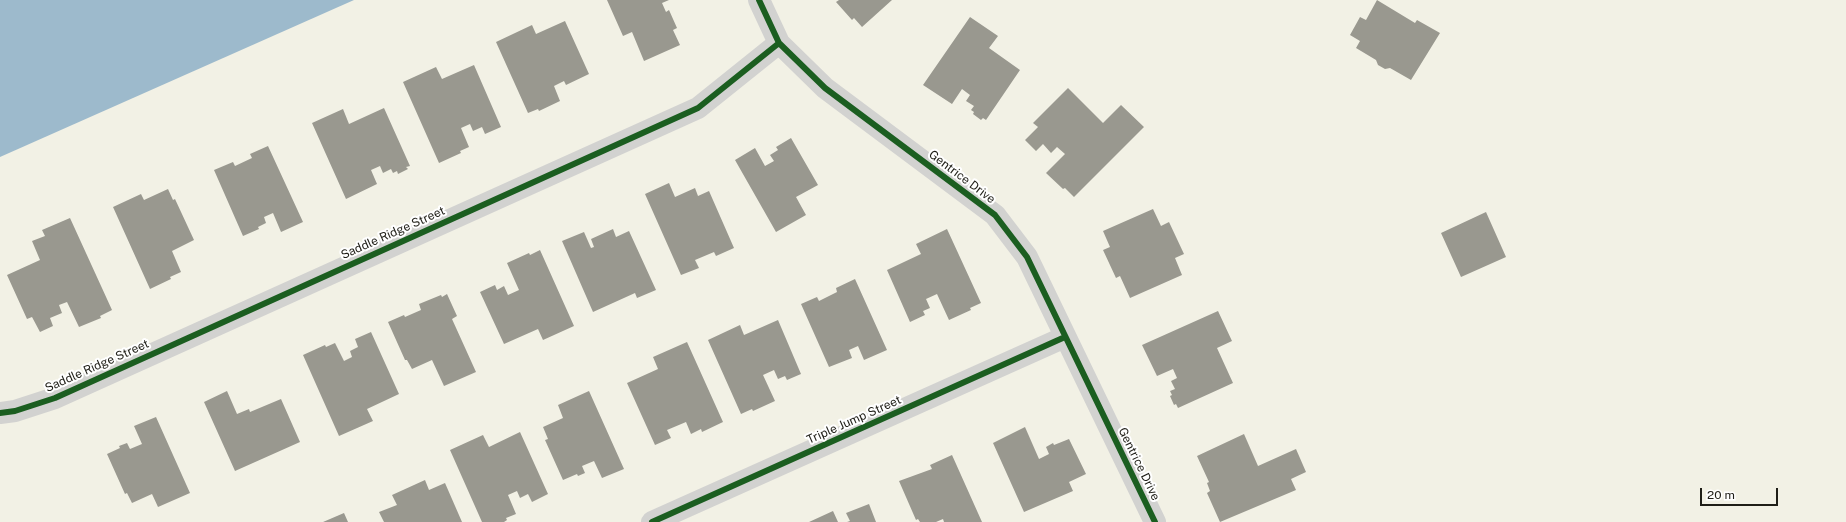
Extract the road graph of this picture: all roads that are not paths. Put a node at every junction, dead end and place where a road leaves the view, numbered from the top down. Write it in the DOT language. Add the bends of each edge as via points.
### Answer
graph roads {
  1 [pos="759,0"];
  2 [pos="779,43"];
  3 [pos="1065,337"];
  4 [pos="0,413"];
  5 [pos="652,522"];
  6 [pos="1155,522"];
  1 -- 2 [label="street, Gentrice Drive"];
  2 -- 3 [label="street, Gentrice Drive" via="825,88 994,215 1027,257"];
  2 -- 4 [label="street, Saddle Ridge Street" via="698,108 54,398 15,411"];
  3 -- 5 [label="street, Triple Jump Street"];
  3 -- 6 [label="street, Gentrice Drive"];
}
